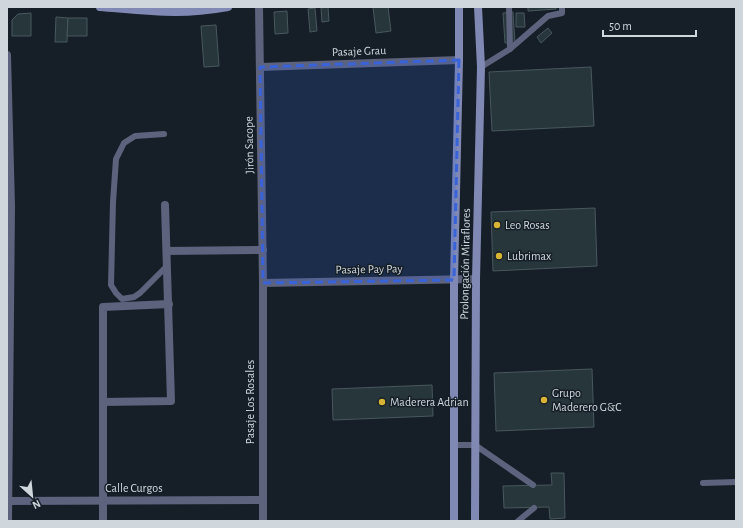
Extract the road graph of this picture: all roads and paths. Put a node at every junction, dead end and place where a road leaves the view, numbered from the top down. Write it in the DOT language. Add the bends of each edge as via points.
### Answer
graph roads {
  1 [pos="100,7"];
  2 [pos="228,7"];
  3 [pos="259,7"];
  4 [pos="459,7"];
  5 [pos="478,7"];
  6 [pos="509,7"];
  7 [pos="562,7"];
  8 [pos="510,49"];
  9 [pos="7,55"];
  10 [pos="459,60"];
  11 [pos="260,67"];
  12 [pos="481,67"];
  13 [pos="164,134"];
  14 [pos="165,205"];
  15 [pos="263,250"];
  16 [pos="167,251"];
  17 [pos="9,252"];
  18 [pos="167,266"];
  19 [pos="454,280"];
  20 [pos="476,280"];
  21 [pos="263,282"];
  22 [pos="168,304"];
  23 [pos="103,402"];
  24 [pos="475,444"];
  25 [pos="454,445"];
  26 [pos="736,482"];
  27 [pos="703,483"];
  28 [pos="533,485"];
  29 [pos="103,500"];
  30 [pos="262,500"];
  31 [pos="7,501"];
  32 [pos="534,508"];
  33 [pos="8,521"];
  34 [pos="103,521"];
  35 [pos="262,521"];
  36 [pos="454,521"];
  37 [pos="475,521"];
  38 [pos="518,521"];
  1 -- 2 [label="main road" via="154,12 204,11"];
  3 -- 11 [label="street, Jirón Sacope"];
  4 -- 10 [label="main road, Prolongación Miraflores"];
  5 -- 12 [label="main road, Prolongación Miraflores"];
  6 -- 8 [label="lane"];
  7 -- 8 [label="lane" via="562,13 548,16"];
  8 -- 12 [label="lane"];
  9 -- 17 [label="street" via="11,206"];
  10 -- 11 [label="street, Pasaje Grau"];
  10 -- 19 [label="main road, Prolongación Miraflores"];
  11 -- 15 [label="street, Jirón Sacope"];
  12 -- 20 [label="main road, Prolongación Miraflores"];
  13 -- 18 [label="lane" via="135,136 124,143 116,159 111,285 122,299 134,297"];
  14 -- 16 [label="street"];
  15 -- 16 [label="street"];
  15 -- 21 [label="street, Jirón Sacope"];
  16 -- 18 [label="street"];
  17 -- 31 [label="street"];
  18 -- 22 [label="street"];
  19 -- 20 [label="street, Pasaje Pay Pay"];
  19 -- 21 [label="street, Pasaje Pay Pay"];
  19 -- 25 [label="main road, Prolongación Miraflores"];
  20 -- 24 [label="main road, Prolongación Miraflores"];
  21 -- 30 [label="street, Pasaje Los Rosales"];
  22 -- 23 [label="street" via="103,307"];
  22 -- 23 [label="street" via="172,401"];
  23 -- 29 [label="street"];
  24 -- 25 [label="lane"];
  24 -- 28 [label="lane"];
  24 -- 37 [label="main road, Prolongación Miraflores"];
  25 -- 36 [label="main road, Prolongación Miraflores"];
  26 -- 27 [label="lane"];
  29 -- 30 [label="street, Calle Curgos"];
  29 -- 31 [label="street, Calle Curgos"];
  29 -- 34 [label="street"];
  30 -- 35 [label="street, Pasaje Los Rosales"];
  31 -- 33 [label="street"];
  32 -- 38 [label="lane"];
}
